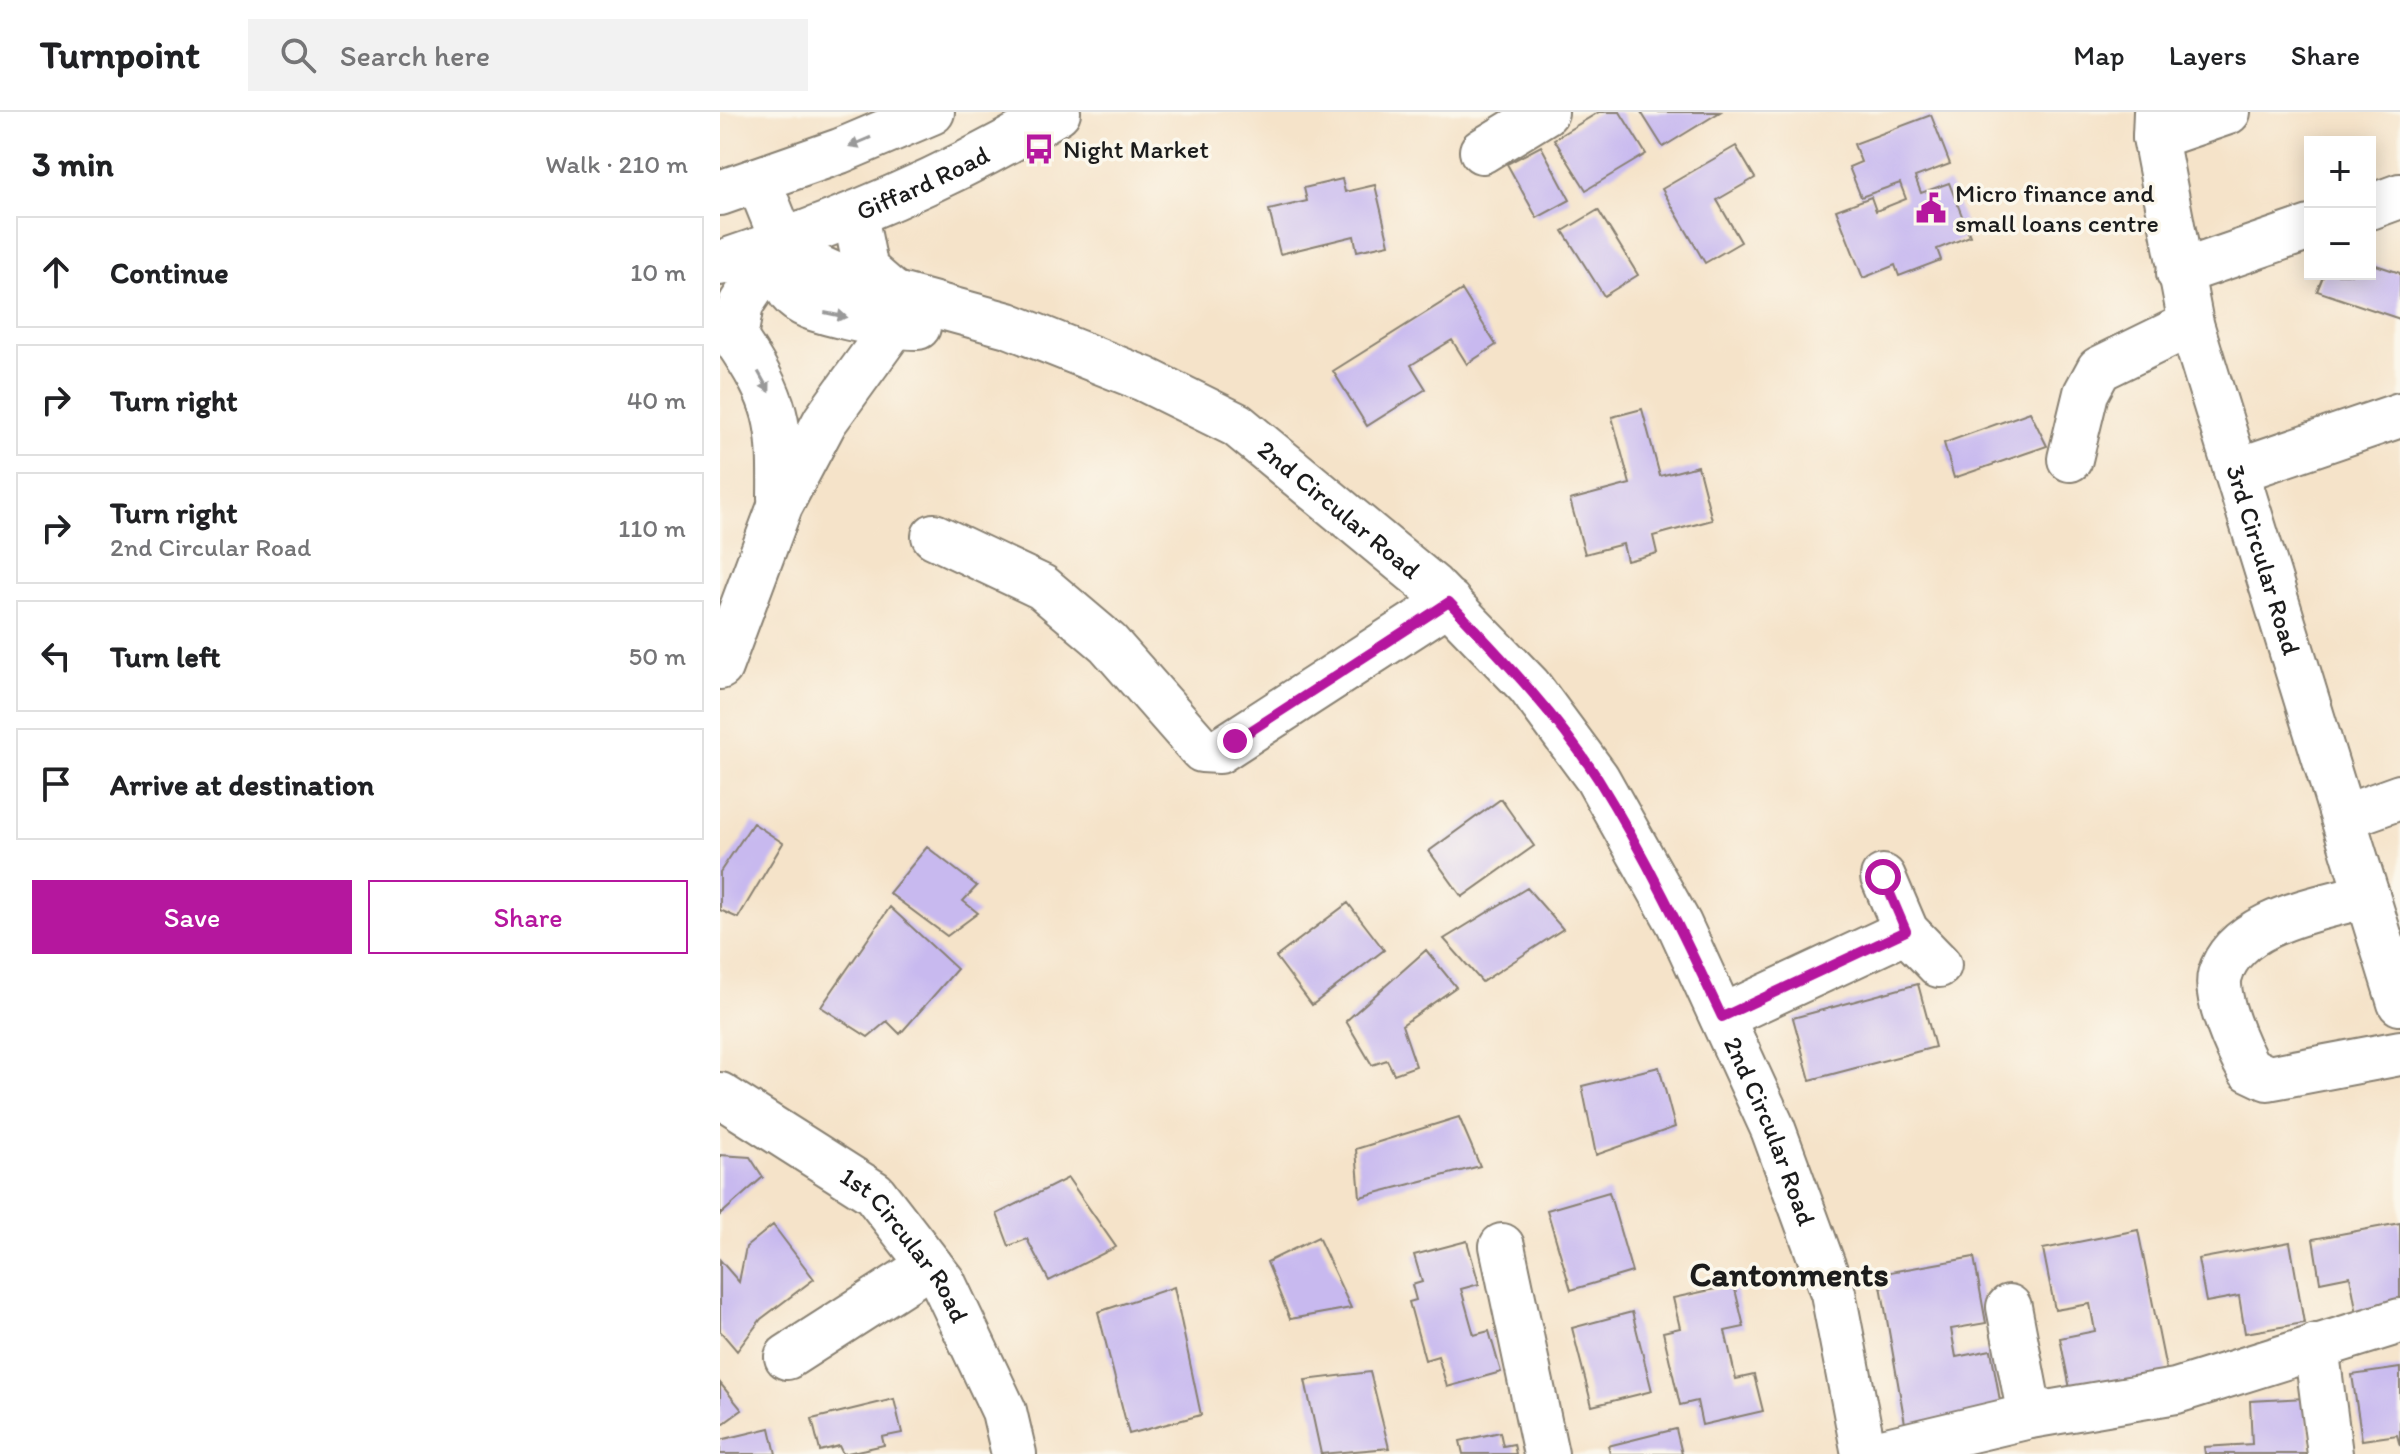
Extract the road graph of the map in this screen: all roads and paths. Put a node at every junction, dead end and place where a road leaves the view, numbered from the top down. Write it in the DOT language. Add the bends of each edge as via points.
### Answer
graph roads {
  1 [pos="932,112"];
  2 [pos="1058,112"];
  3 [pos="1546,112"];
  4 [pos="2228,112"];
  5 [pos="2155,124"];
  6 [pos="1482,151"];
  7 [pos="739,186"];
  8 [pos="2400,196"];
  9 [pos="2376,205"];
  10 [pos="855,215"];
  11 [pos="2304,230"];
  12 [pos="783,242"];
  13 [pos="720,263"];
  14 [pos="2179,273"];
  15 [pos="720,298"];
  16 [pos="894,311"];
  17 [pos="2191,324"];
  18 [pos="728,340"];
  19 [pos="2400,415"];
  20 [pos="2070,459"];
  21 [pos="2236,471"];
  22 [pos="780,506"];
  23 [pos="934,536"];
  24 [pos="1449,602"];
  25 [pos="720,667"];
  26 [pos="2400,797"];
  27 [pos="2344,817"];
  28 [pos="1883,877"];
  29 [pos="2367,895"];
  30 [pos="1906,931"];
  31 [pos="1939,965"];
  32 [pos="2400,1003"];
  33 [pos="1722,1017"];
  34 [pos="2400,1053"];
  35 [pos="720,1095"];
  36 [pos="1502,1246"];
  37 [pos="930,1265"];
  38 [pos="2009,1307"];
  39 [pos="2400,1321"];
  40 [pos="2316,1346"];
  41 [pos="787,1357"];
  42 [pos="2030,1416"];
  43 [pos="1014,1454"];
  44 [pos="1546,1454"];
  45 [pos="1867,1454"];
  46 [pos="2330,1454"];
  1 -- 7 [label="street, one-way"];
  2 -- 10 [label="street, Giffard Road"];
  3 -- 6 [label="street"];
  4 -- 5 [label="street"];
  5 -- 14 [label="street, 3rd Circular Road"];
  7 -- 12 [label="street"];
  8 -- 9 [label="street"];
  10 -- 12 [label="street, Giffard Road"];
  10 -- 16 [label="street" via="866,270"];
  11 -- 14 [label="street"];
  12 -- 13 [label="street, Giffard Road"];
  12 -- 15 [label="street, Giffard Road"];
  12 -- 16 [label="street, 2nd Circular Road"];
  12 -- 18 [label="street" via="741,304"];
  14 -- 17 [label="street, 3rd Circular Road"];
  16 -- 22 [label="street" via="825,421"];
  16 -- 24 [label="street, 2nd Circular Road" via="1008,325 1144,379 1237,425"];
  17 -- 20 [label="street" via="2099,369 2086,393"];
  17 -- 21 [label="street, 3rd Circular Road"];
  18 -- 22 [label="street, one-way" via="771,395 779,425"];
  19 -- 21 [label="street"];
  21 -- 27 [label="street, 3rd Circular Road"];
  22 -- 25 [label="street"];
  23 -- 24 [label="street" via="1042,587 1108,643 1202,750 1219,751"];
  24 -- 33 [label="street, 2nd Circular Road" via="1529,686 1597,778 1679,924"];
  26 -- 27 [label="street"];
  27 -- 29 [label="street, 3rd Circular Road"];
  28 -- 30 [label="street"];
  29 -- 32 [label="street, 3rd Circular Road"];
  29 -- 34 [label="street" via="2263,926 2233,953 2220,976 2225,1009 2249,1069 2268,1078"];
  30 -- 31 [label="street"];
  30 -- 33 [label="street"];
  33 -- 45 [label="street, 2nd Circular Road" via="1773,1129 1833,1293"];
  35 -- 37 [label="street, 1st Circular Road" via="874,1193"];
  36 -- 44 [label="street"];
  37 -- 41 [label="street"];
  37 -- 43 [label="street, 1st Circular Road" via="1004,1411"];
  38 -- 42 [label="street"];
  39 -- 40 [label="street"];
  40 -- 42 [label="street" via="2176,1391"];
  40 -- 46 [label="street"];
  42 -- 45 [label="street"];
}
